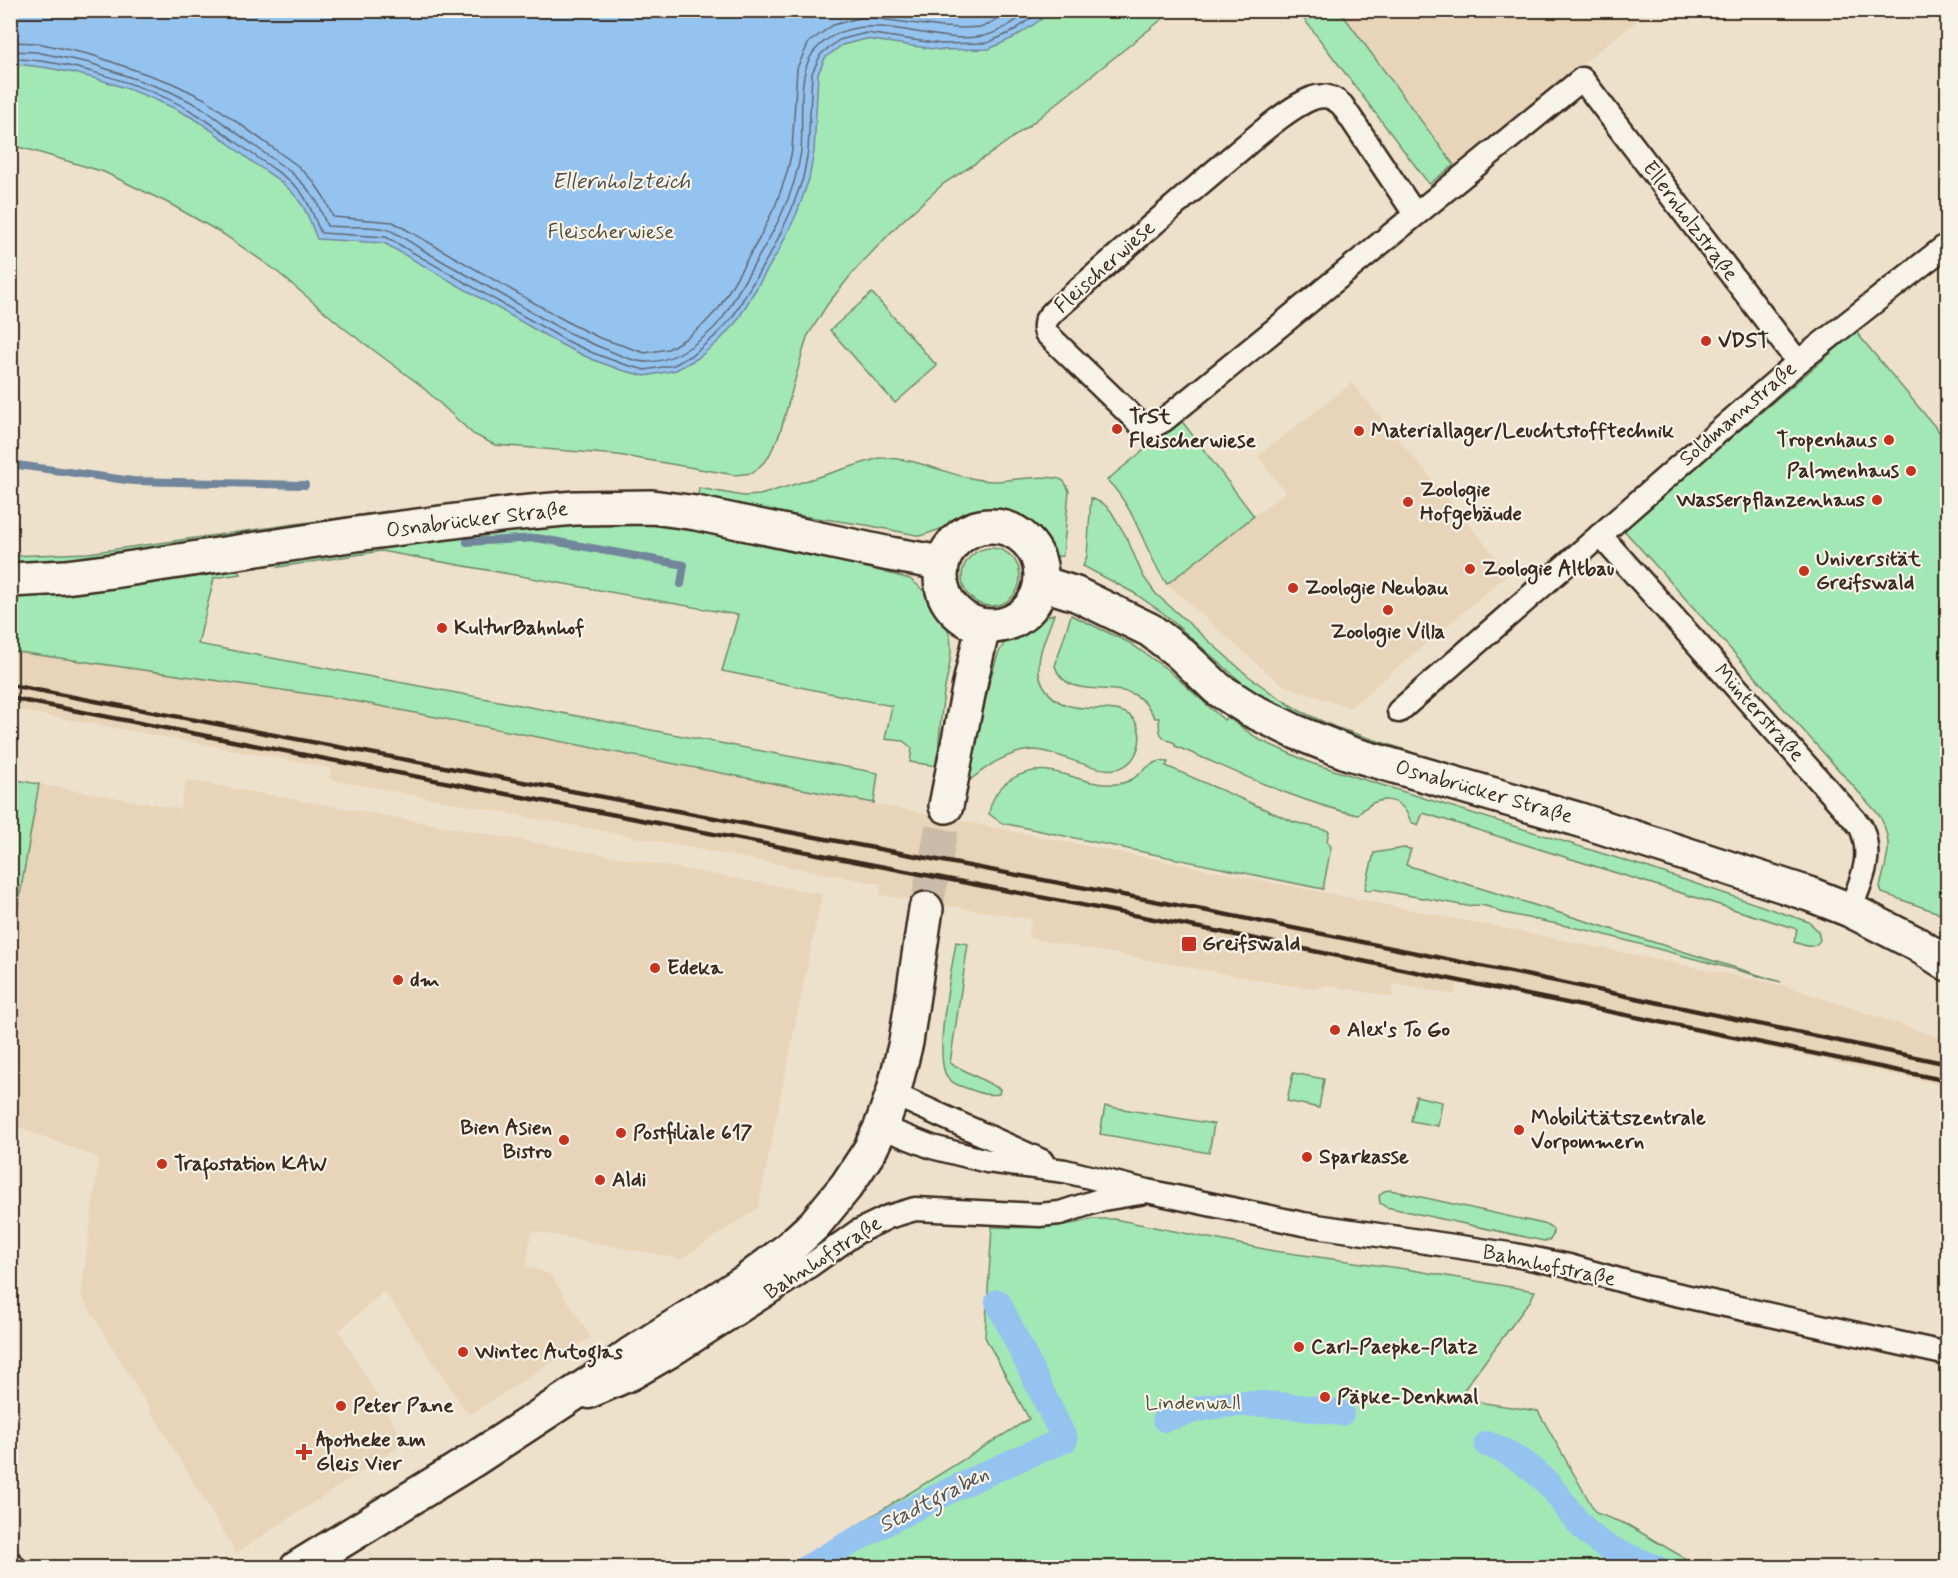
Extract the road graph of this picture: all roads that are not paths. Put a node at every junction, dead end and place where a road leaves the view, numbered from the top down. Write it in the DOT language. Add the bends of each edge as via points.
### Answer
graph roads {
  1 [pos="1582,79"];
  2 [pos="1415,214"];
  3 [pos="1947,244"];
  4 [pos="1798,362"];
  5 [pos="1600,535"];
  6 [pos="941,563"];
  7 [pos="10,579"];
  8 [pos="1041,583"];
  9 [pos="983,627"];
  10 [pos="1400,711"];
  11 [pos="946,807"];
  12 [pos="926,909"];
  13 [pos="1850,910"];
  14 [pos="1947,964"];
  15 [pos="893,1094"];
  16 [pos="881,1128"];
  17 [pos="1065,1171"];
  18 [pos="1147,1191"];
  19 [pos="1947,1354"];
  20 [pos="528,1424"];
  21 [pos="10,1562"];
  22 [pos="15,1568"];
  23 [pos="297,1568"];
  1 -- 2 [label="street, Fleischerwiese"];
  1 -- 4 [label="street, Ellernholzstraße"];
  2 -- 2 [label="street, Fleischerwiese" via="1151,427 1141,425 1044,327 1055,310 1145,230 1249,143 1314,98 1335,98 1342,105"];
  3 -- 4 [label="street, Soldmannstraße"];
  4 -- 5 [label="street, Soldmannstraße"];
  5 -- 10 [label="street, Soldmannstraße"];
  5 -- 13 [label="street, Münterstraße" via="1861,827 1868,857"];
  6 -- 7 [label="main road, Osnabrücker Straße" via="696,513 652,507 575,508 356,534 113,572"];
  6 -- 8 [label="main road" via="961,535 994,526 1025,539 1036,553"];
  6 -- 9 [label="main road" via="944,596 953,610"];
  8 -- 9 [label="main road" via="1035,601 1025,613 1012,622"];
  8 -- 13 [label="main road, Osnabrücker Straße" via="1076,594 1150,630 1218,689 1296,732 1349,753 1650,842"];
  9 -- 11 [label="main road"];
  12 -- 15 [label="main road" via="906,1042"];
  13 -- 14 [label="main road, Osnabrücker Straße" via="1916,943"];
  15 -- 16 [label="main road, Bahnhofstraße"];
  15 -- 17 [label="street, Bahnhofstraße"];
  16 -- 17 [label="street, Bahnhofstraße" via="987,1161"];
  16 -- 20 [label="main road, Bahnhofstraße" via="847,1185 787,1250"];
  17 -- 18 [label="street, Bahnhofstraße"];
  18 -- 19 [label="street, Bahnhofstraße" via="1303,1224 1569,1266 1648,1288"];
  18 -- 20 [label="street, Bahnhofstraße" via="1039,1215 915,1209 888,1217 857,1232 794,1277 633,1378"];
  20 -- 23 [label="main road, Bahnhofstraße"];
  21 -- 22 [label="street"];
}
